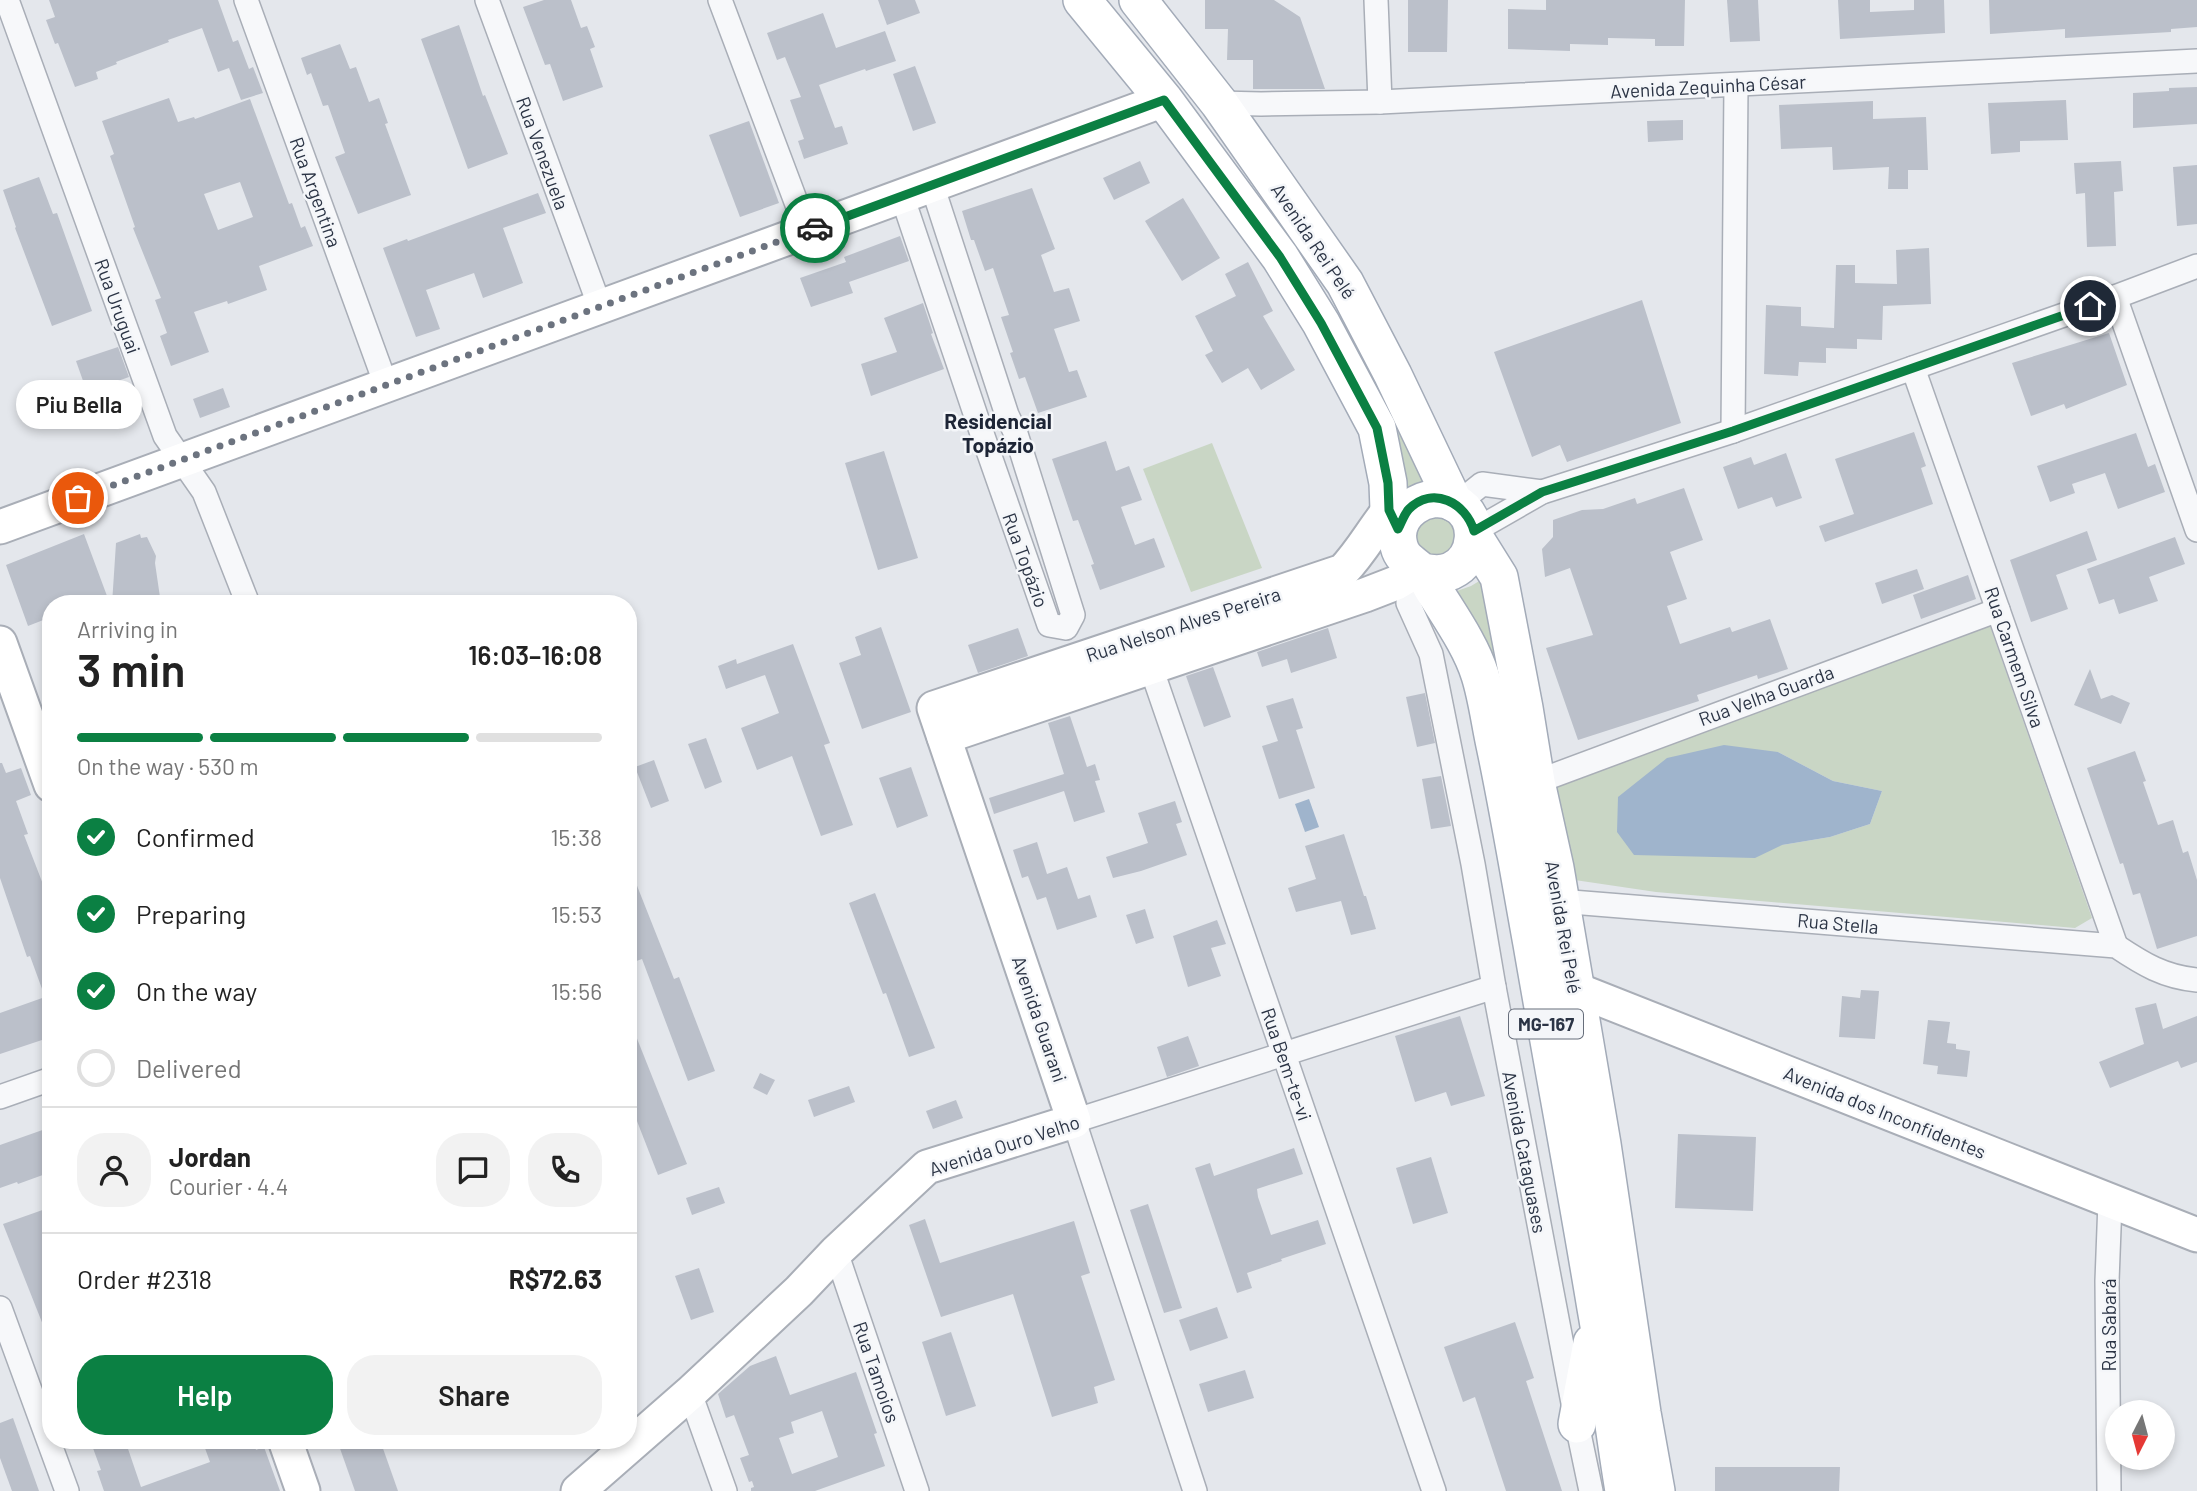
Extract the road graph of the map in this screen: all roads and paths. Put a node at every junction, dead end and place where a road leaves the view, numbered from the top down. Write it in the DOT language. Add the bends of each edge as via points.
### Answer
graph roads {
  1 [pos="7,0"];
  2 [pos="246,0"];
  3 [pos="487,0"];
  4 [pos="720,0"];
  5 [pos="1082,0"];
  6 [pos="1138,0"];
  7 [pos="1376,0"];
  8 [pos="2197,61"];
  9 [pos="1736,85"];
  10 [pos="1164,100"];
  11 [pos="1380,102"];
  12 [pos="1219,103"];
  13 [pos="917,191"];
  14 [pos="807,231"];
  15 [pos="2197,266"];
  16 [pos="2115,297"];
  17 [pos="600,307"];
  18 [pos="1913,368"];
  19 [pos="386,385"];
  20 [pos="1012,424"];
  21 [pos="1733,431"];
  22 [pos="982,435"];
  23 [pos="183,460"];
  24 [pos="1542,492"];
  25 [pos="1398,517"];
  26 [pos="1465,519"];
  27 [pos="0,527"];
  28 [pos="2197,530"];
  29 [pos="1420,571"];
  30 [pos="244,595"];
  31 [pos="1998,610"];
  32 [pos="0,643"];
  33 [pos="1145,652"];
  34 [pos="939,722"];
  35 [pos="42,760"];
  36 [pos="1536,782"];
  37 [pos="1559,901"];
  38 [pos="2116,946"];
  39 [pos="2197,980"];
  40 [pos="1494,987"];
  41 [pos="1574,989"];
  42 [pos="1283,1054"];
  43 [pos="42,1082"];
  44 [pos="0,1097"];
  45 [pos="1074,1121"];
  46 [pos="2110,1202"];
  47 [pos="2197,1235"];
  48 [pos="836,1252"];
  49 [pos="0,1308"];
  50 [pos="1597,1311"];
  51 [pos="690,1393"];
  52 [pos="42,1423"];
  53 [pos="1577,1424"];
  54 [pos="637,1439"];
  55 [pos="52,1449"];
  56 [pos="288,1449"];
  57 [pos="626,1449"];
  58 [pos="67,1491"];
  59 [pos="303,1491"];
  60 [pos="578,1491"];
  61 [pos="725,1491"];
  62 [pos="917,1491"];
  63 [pos="1195,1491"];
  64 [pos="1434,1491"];
  65 [pos="1591,1491"];
  66 [pos="1624,1491"];
  67 [pos="1656,1491"];
  68 [pos="2109,1491"];
  1 -- 23 [label="street, Rua Uruguai" via="165,436"];
  2 -- 19 [label="street, Rua Argentina"];
  3 -- 17 [label="street, Rua Venezuela"];
  4 -- 14 [label="street"];
  5 -- 10 [label="main road, Avenida Rei Pelé"];
  6 -- 12 [label="main road, Avenida Rei Pelé / MG-167"];
  7 -- 11 [label="street"];
  8 -- 9 [label="street, Avenida Zequinha César"];
  9 -- 11 [label="street, Avenida Zequinha César"];
  9 -- 21 [label="street"];
  10 -- 13 [label="street"];
  10 -- 25 [label="main road, Avenida Rei Pelé" via="1280,257 1321,323 1377,428"];
  11 -- 12 [label="street, Avenida Zequinha César"];
  12 -- 26 [label="main road, Avenida Rei Pelé / MG-167" via="1345,284"];
  13 -- 14 [label="street"];
  13 -- 20 [label="street, Rua Topázio"];
  13 -- 22 [label="street, Rua Topázio"];
  14 -- 17 [label="street"];
  15 -- 16 [label="street"];
  16 -- 18 [label="street"];
  16 -- 28 [label="street"];
  17 -- 19 [label="street"];
  18 -- 21 [label="street"];
  18 -- 31 [label="street, Rua Carmem Silva"];
  19 -- 23 [label="street"];
  20 -- 22 [label="street"];
  20 -- 22 [label="street, Rua Topázio" via="1073,615 1066,628 1049,625"];
  21 -- 24 [label="street"];
  23 -- 27 [label="street"];
  23 -- 30 [label="street, Rua Uruguai" via="204,492"];
  24 -- 26 [label="street"];
  24 -- 26 [label="street" via="1482,484"];
  25 -- 26 [label="main road" via="1417,503 1442,499"];
  25 -- 29 [label="main road, Avenida Rei Pelé" via="1398,545 1406,560"];
  25 -- 33 [label="street, Rua Nelson Alves Pereira" via="1343,571"];
  26 -- 29 [label="main road" via="1471,551 1463,564 1436,575"];
  26 -- 36 [label="main road, Avenida Rei Pelé / MG-167" via="1499,577"];
  29 -- 33 [label="street, Rua Nelson Alves Pereira" via="1365,595"];
  29 -- 40 [label="street, Avenida Cataguases" via="1408,603 1431,654"];
  29 -- 50 [label="main road, Avenida Rei Pelé / MG-167" via="1458,629 1480,674"];
  31 -- 36 [label="street, Rua Velha Guarda"];
  31 -- 38 [label="street, Rua Carmem Silva"];
  32 -- 35 [label="street"];
  33 -- 34 [label="street, Rua Nelson Alves Pereira"];
  33 -- 42 [label="street, Rua Bem-te-vi"];
  34 -- 45 [label="street, Avenida Guarani"];
  36 -- 37 [label="main road, Avenida Rei Pelé / MG-167"];
  37 -- 38 [label="street, Rua Stella"];
  37 -- 41 [label="main road, Avenida Rei Pelé / MG-167"];
  38 -- 39 [label="street" via="2164,975"];
  40 -- 42 [label="street, Avenida Ouro Velho"];
  40 -- 53 [label="street, Avenida Cataguases"];
  41 -- 46 [label="street, Avenida dos Inconfidentes"];
  41 -- 67 [label="main road, Avenida Rei Pelé / MG-167"];
  42 -- 45 [label="street, Avenida Ouro Velho"];
  42 -- 64 [label="street, Rua Bem-te-vi"];
  43 -- 44 [label="street"];
  45 -- 48 [label="street, Avenida Ouro Velho" via="927,1167"];
  45 -- 63 [label="street, Avenida Guarani"];
  46 -- 47 [label="street, Avenida dos Inconfidentes"];
  46 -- 68 [label="street, Rua Sabará"];
  48 -- 51 [label="street, Avenida Ouro Velho"];
  48 -- 62 [label="street, Rua Tamoios"];
  49 -- 52 [label="street"];
  50 -- 53 [label="main road"];
  50 -- 66 [label="main road, Avenida Rei Pelé / MG-167"];
  51 -- 54 [label="street, Avenida Ouro Velho"];
  51 -- 61 [label="street"];
  53 -- 65 [label="street, Avenida Cataguases"];
  55 -- 58 [label="street"];
  56 -- 59 [label="street"];
  57 -- 60 [label="street, Avenida Ouro Velho"];
}
